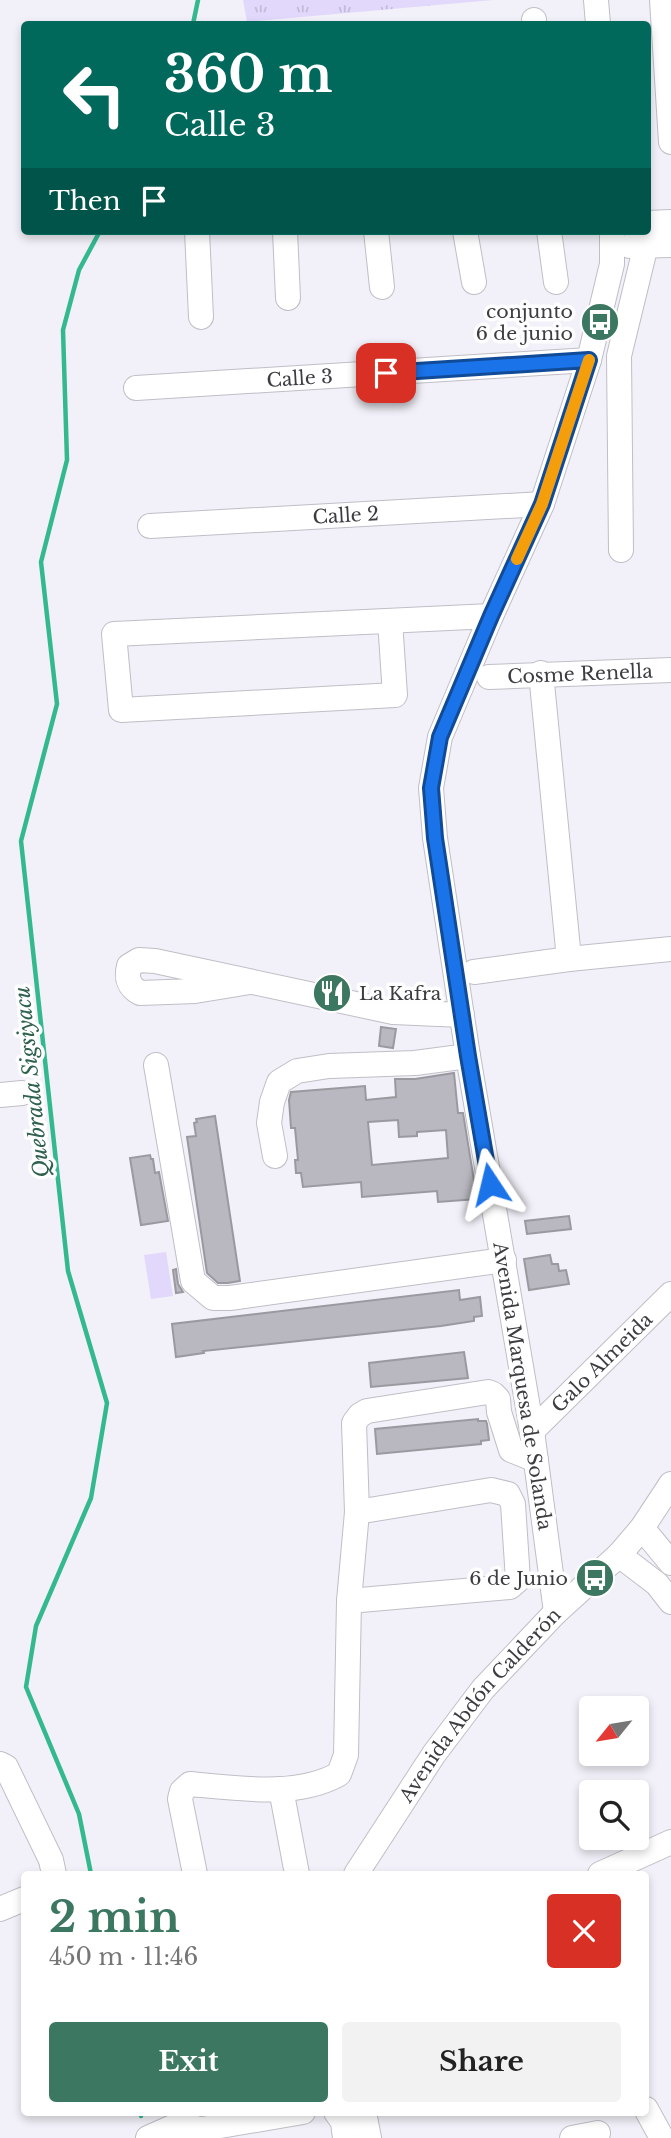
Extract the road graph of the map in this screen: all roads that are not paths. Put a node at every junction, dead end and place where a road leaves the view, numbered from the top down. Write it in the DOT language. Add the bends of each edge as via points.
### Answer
graph roads {
  1 [pos="596,0"];
  2 [pos="665,9"];
  3 [pos="598,21"];
  4 [pos="671,142"];
  5 [pos="671,222"];
  6 [pos="651,232"];
  7 [pos="197,235"];
  8 [pos="285,235"];
  9 [pos="376,235"];
  10 [pos="466,235"];
  11 [pos="550,235"];
  12 [pos="640,235"];
  13 [pos="647,235"];
  14 [pos="649,235"];
  15 [pos="612,239"];
  16 [pos="671,245"];
  17 [pos="474,282"];
  18 [pos="556,282"];
  19 [pos="382,287"];
  20 [pos="288,298"];
  21 [pos="201,317"];
  22 [pos="589,360"];
  23 [pos="136,388"];
  24 [pos="542,504"];
  25 [pos="150,526"];
  26 [pos="621,550"];
  27 [pos="491,616"];
  28 [pos="390,621"];
  29 [pos="671,672"];
  30 [pos="541,673"];
  31 [pos="489,677"];
  32 [pos="671,949"];
  33 [pos="569,959"];
  34 [pos="474,972"];
  35 [pos="250,982"];
  36 [pos="462,1015"];
  37 [pos="468,1056"];
  38 [pos="156,1065"];
  39 [pos="275,1157"];
  40 [pos="504,1260"];
  41 [pos="671,1294"];
  42 [pos="532,1431"];
  43 [pos="536,1461"];
  44 [pos="671,1484"];
  45 [pos="356,1512"];
  46 [pos="655,1517"];
  47 [pos="619,1555"];
  48 [pos="671,1563"];
  49 [pos="349,1601"];
  50 [pos="671,1602"];
  51 [pos="556,1612"];
  52 [pos="0,1763"];
  53 [pos="281,1789"];
  54 [pos="671,1842"];
  55 [pos="53,1871"];
  56 [pos="194,1871"];
  57 [pos="296,1871"];
  58 [pos="358,1871"];
  59 [pos="607,1871"];
  60 [pos="21,1900"];
  61 [pos="0,1909"];
  62 [pos="649,2114"];
  63 [pos="279,2116"];
  64 [pos="339,2116"];
  65 [pos="365,2116"];
  66 [pos="183,2119"];
  67 [pos="598,2133"];
  68 [pos="148,2138"];
  69 [pos="345,2138"];
  70 [pos="369,2138"];
  71 [pos="572,2138"];
  72 [pos="662,2138"];
  1 -- 3 [label="street"];
  2 -- 4 [label="street"];
  5 -- 6 [label="street"];
  7 -- 21 [label="street"];
  8 -- 20 [label="street"];
  9 -- 19 [label="street"];
  10 -- 17 [label="street"];
  11 -- 18 [label="street"];
  12 -- 15 [label="street"];
  13 -- 26 [label="street" via="619,356"];
  14 -- 16 [label="street"];
  15 -- 22 [label="street, Avenida Marquesa de Solanda" via="612,264"];
  22 -- 23 [label="street, Calle 3"];
  22 -- 24 [label="street, Avenida Marquesa de Solanda"];
  24 -- 25 [label="street, Calle 2"];
  24 -- 27 [label="street, Avenida Marquesa de Solanda"];
  27 -- 28 [label="street"];
  27 -- 36 [label="street, Avenida Marquesa de Solanda" via="440,737 431,788"];
  28 -- 28 [label="street" via="114,634 121,710 395,695"];
  29 -- 30 [label="street, Cosme Renella"];
  30 -- 31 [label="street, Cosme Renella"];
  30 -- 33 [label="street"];
  32 -- 33 [label="street"];
  33 -- 34 [label="street"];
  35 -- 36 [label="street" via="393,1012"];
  36 -- 37 [label="street, Avenida Marquesa de Solanda"];
  37 -- 39 [label="street" via="297,1071 279,1082 272,1102 269,1123"];
  37 -- 40 [label="street, Avenida Marquesa de Solanda"];
  38 -- 40 [label="street" via="193,1282 213,1298"];
  40 -- 42 [label="street, Avenida Marquesa de Solanda"];
  41 -- 42 [label="street, Galo Almeida"];
  42 -- 43 [label="street, Avenida Marquesa de Solanda"];
  43 -- 45 [label="street" via="511,1450 498,1399 488,1392 366,1411 355,1423"];
  43 -- 51 [label="street, Avenida Marquesa de Solanda"];
  44 -- 46 [label="street, Avenida Abdón Calderón"];
  45 -- 49 [label="street"];
  45 -- 49 [label="street" via="491,1490 508,1494 513,1504 518,1580 510,1587"];
  46 -- 47 [label="street, Avenida Abdón Calderón"];
  46 -- 48 [label="street"];
  47 -- 50 [label="street" via="657,1584"];
  47 -- 51 [label="street, Avenida Abdón Calderón"];
  49 -- 53 [label="street" via="346,1755 339,1774 328,1781"];
  51 -- 58 [label="street, Avenida Abdón Calderón" via="483,1689 450,1732"];
  52 -- 55 [label="street" via="6,1767"];
  53 -- 56 [label="street" via="190,1784 180,1799"];
  53 -- 57 [label="street"];
  54 -- 59 [label="street"];
  60 -- 61 [label="street"];
  62 -- 72 [label="street"];
  63 -- 66 [label="street" via="202,2129"];
  64 -- 69 [label="street"];
  65 -- 70 [label="street"];
  66 -- 68 [label="street"];
  67 -- 71 [label="street"];
}
